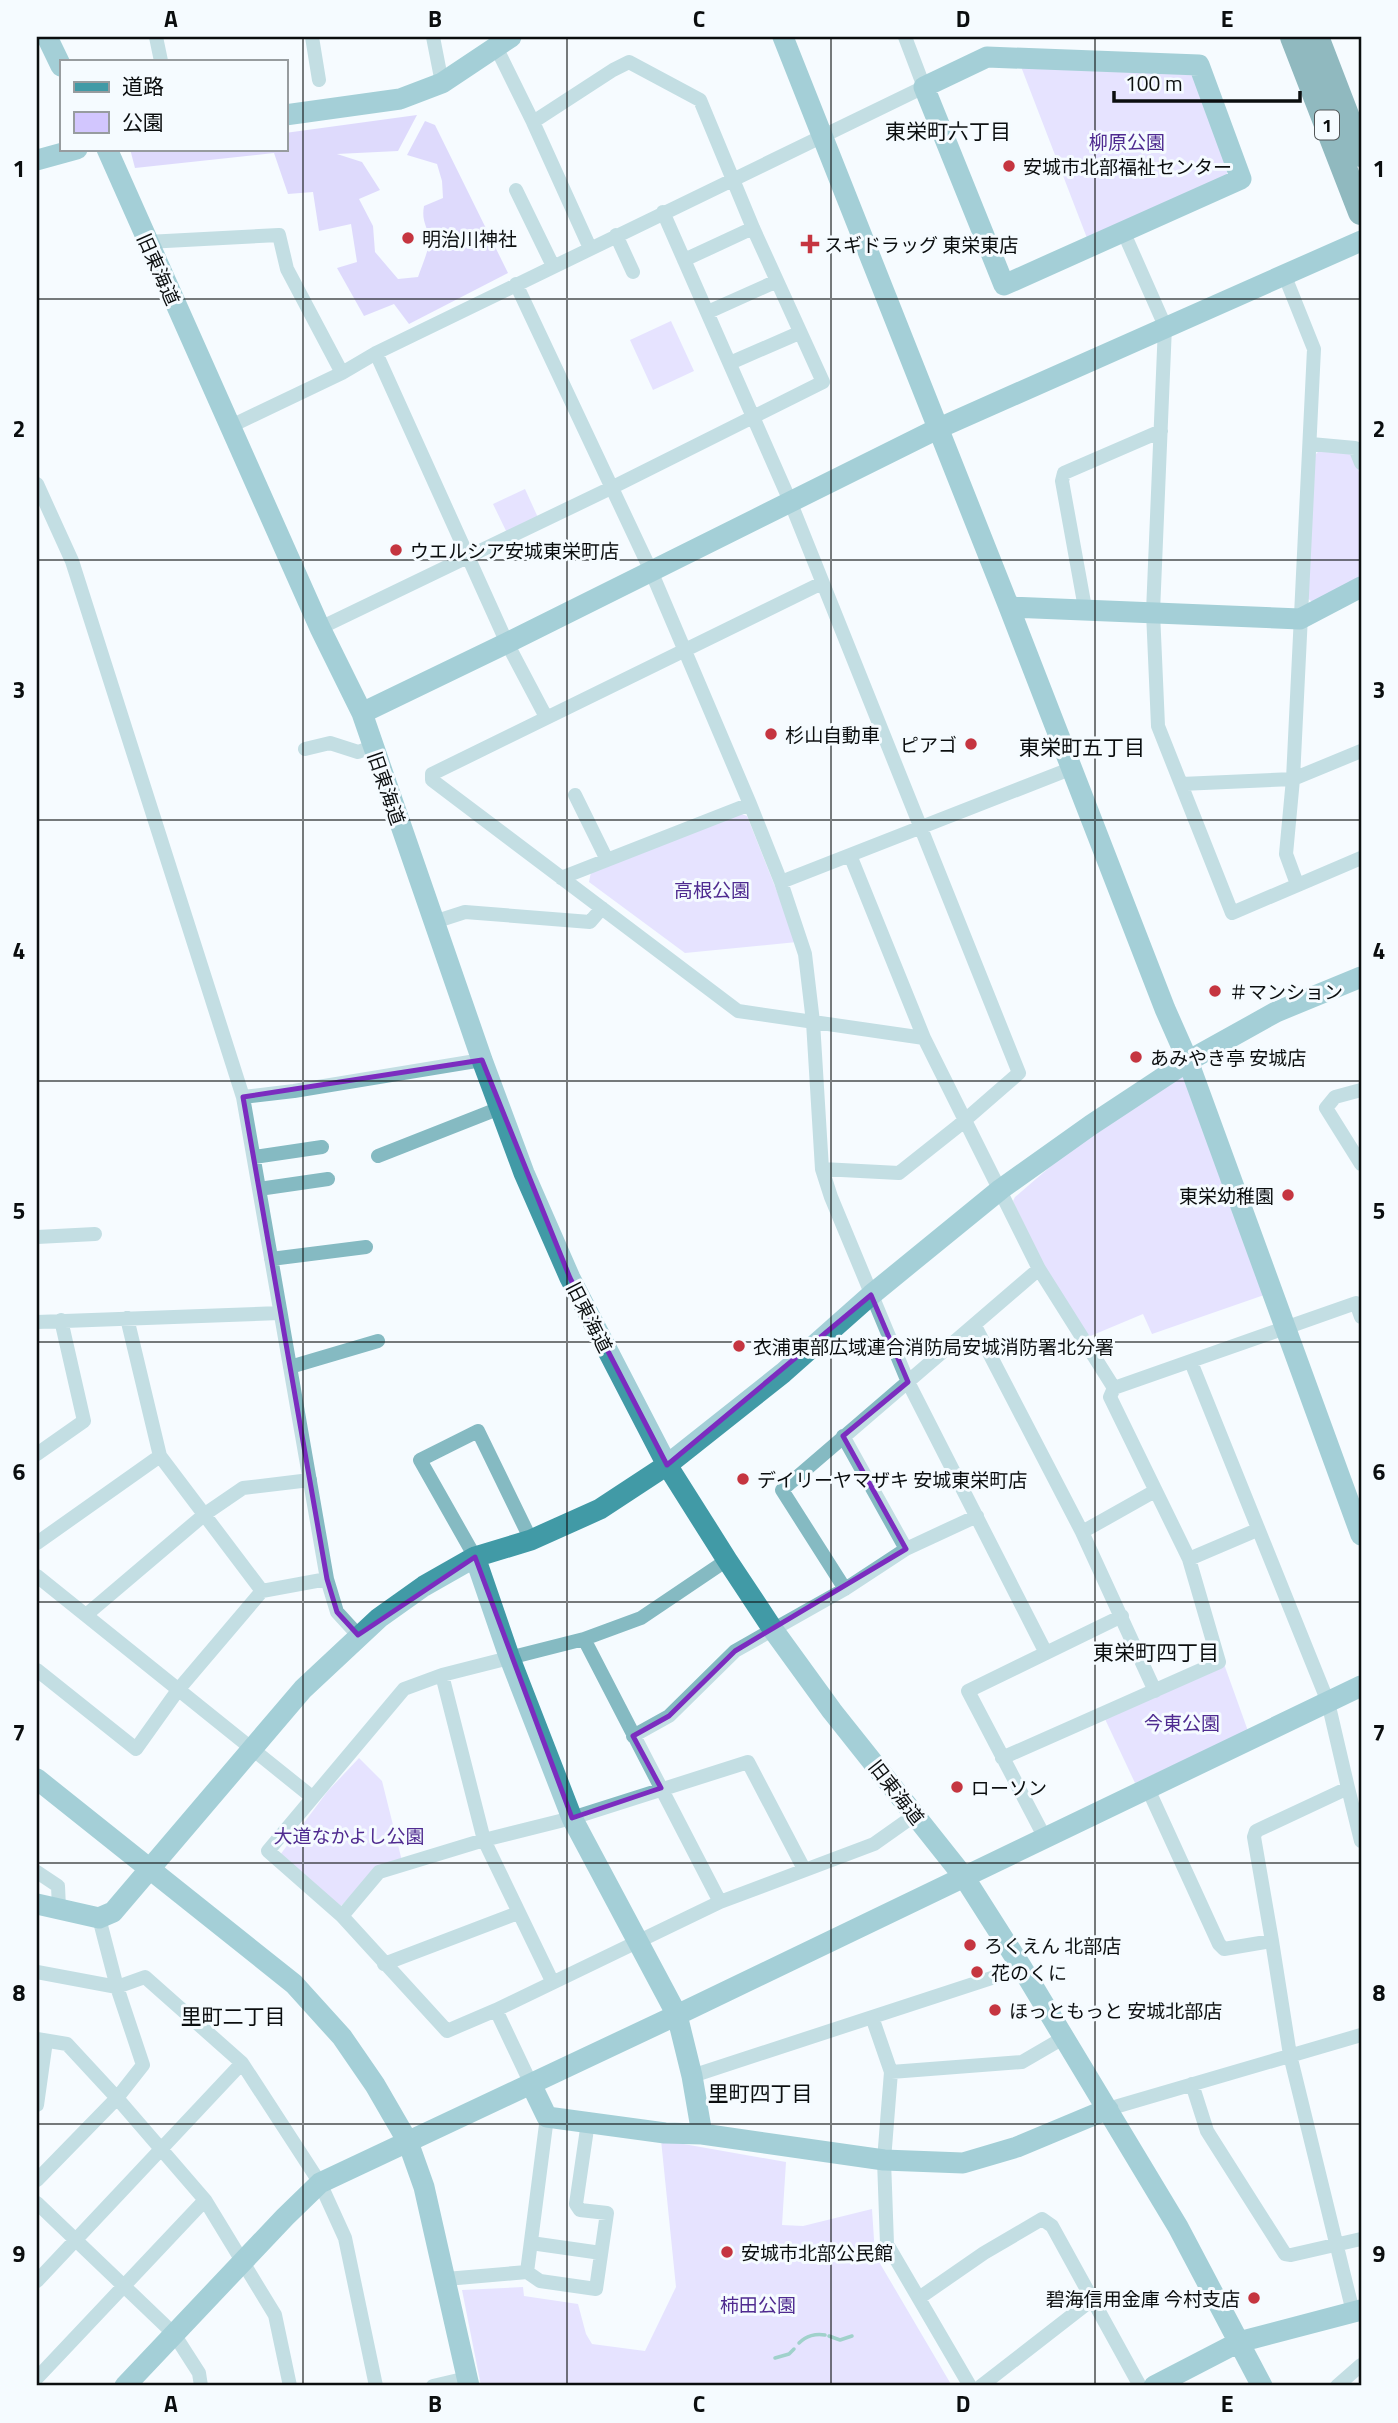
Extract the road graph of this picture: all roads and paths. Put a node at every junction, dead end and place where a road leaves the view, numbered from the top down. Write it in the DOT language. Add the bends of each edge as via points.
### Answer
graph roads {
  1 [pos="47,37"];
  2 [pos="156,37"];
  3 [pos="312,37"];
  4 [pos="433,37"];
  5 [pos="783,37"];
  6 [pos="905,37"];
  7 [pos="1293,37"];
  8 [pos="1316,37"];
  9 [pos="504,42"];
  10 [pos="161,60"];
  11 [pos="60,64"];
  12 [pos="319,80"];
  13 [pos="442,83"];
  14 [pos="924,87"];
  15 [pos="287,115"];
  16 [pos="533,122"];
  17 [pos="821,135"];
  18 [pos="62,150"];
  19 [pos="72,150"];
  20 [pos="107,150"];
  21 [pos="1361,154"];
  22 [pos="37,157"];
  23 [pos="733,179"];
  24 [pos="516,190"];
  25 [pos="663,212"];
  26 [pos="1361,212"];
  27 [pos="753,228"];
  28 [pos="1123,231"];
  29 [pos="616,235"];
  30 [pos="1361,241"];
  31 [pos="147,242"];
  32 [pos="590,248"];
  33 [pos="684,260"];
  34 [pos="553,266"];
  35 [pos="634,272"];
  36 [pos="1284,274"];
  37 [pos="777,281"];
  38 [pos="516,284"];
  39 [pos="708,312"];
  40 [pos="1165,326"];
  41 [pos="799,332"];
  42 [pos="376,353"];
  43 [pos="730,363"];
  44 [pos="342,373"];
  45 [pos="754,417"];
  46 [pos="229,426"];
  47 [pos="937,429"];
  48 [pos="1161,431"];
  49 [pos="1311,444"];
  50 [pos="1361,463"];
  51 [pos="37,484"];
  52 [pos="611,488"];
  53 [pos="790,501"];
  54 [pos="468,557"];
  55 [pos="650,571"];
  56 [pos="822,583"];
  57 [pos="1361,587"];
  58 [pos="1009,607"];
  59 [pos="1085,608"];
  60 [pos="1153,612"];
  61 [pos="1300,619"];
  62 [pos="320,628"];
  63 [pos="507,643"];
  64 [pos="685,650"];
  65 [pos="362,713"];
  66 [pos="546,717"];
  67 [pos="372,747"];
  68 [pos="305,749"];
  69 [pos="1361,751"];
  70 [pos="1070,769"];
  71 [pos="1293,779"];
  72 [pos="1181,784"];
  73 [pos="575,794"];
  74 [pos="750,804"];
  75 [pos="922,827"];
  76 [pos="850,855"];
  77 [pos="1361,858"];
  78 [pos="607,860"];
  79 [pos="561,878"];
  80 [pos="781,882"];
  81 [pos="1297,884"];
  82 [pos="602,908"];
  83 [pos="434,922"];
  84 [pos="1361,977"];
  85 [pos="813,1022"];
  86 [pos="924,1038"];
  87 [pos="482,1060"];
  88 [pos="1188,1061"];
  89 [pos="1361,1090"];
  90 [pos="243,1097"];
  91 [pos="500,1108"];
  92 [pos="965,1120"];
  93 [pos="322,1147"];
  94 [pos="378,1156"];
  95 [pos="254,1157"];
  96 [pos="1361,1164"];
  97 [pos="822,1170"];
  98 [pos="328,1179"];
  99 [pos="259,1189"];
  100 [pos="1001,1189"];
  101 [pos="95,1234"];
  102 [pos="37,1237"];
  103 [pos="366,1247"];
  104 [pos="271,1259"];
  105 [pos="1040,1269"];
  106 [pos="871,1295"];
  107 [pos="280,1313"];
  108 [pos="1361,1317"];
  109 [pos="127,1318"];
  110 [pos="61,1320"];
  111 [pos="37,1322"];
  112 [pos="975,1326"];
  113 [pos="1285,1329"];
  114 [pos="378,1341"];
  115 [pos="1191,1362"];
  116 [pos="290,1367"];
  117 [pos="908,1382"];
  118 [pos="1114,1388"];
  119 [pos="843,1436"];
  120 [pos="37,1454"];
  121 [pos="160,1457"];
  122 [pos="667,1465"];
  123 [pos="310,1480"];
  124 [pos="1155,1492"];
  125 [pos="205,1514"];
  126 [pos="977,1516"];
  127 [pos="1257,1530"];
  128 [pos="1082,1532"];
  129 [pos="1361,1535"];
  130 [pos="531,1540"];
  131 [pos="37,1544"];
  132 [pos="906,1549"];
  133 [pos="475,1556"];
  134 [pos="1189,1559"];
  135 [pos="727,1560"];
  136 [pos="37,1576"];
  137 [pos="327,1579"];
  138 [pos="845,1589"];
  139 [pos="262,1591"];
  140 [pos="86,1615"];
  141 [pos="1122,1616"];
  142 [pos="774,1631"];
  143 [pos="358,1635"];
  144 [pos="584,1639"];
  145 [pos="1046,1653"];
  146 [pos="509,1657"];
  147 [pos="37,1670"];
  148 [pos="442,1675"];
  149 [pos="1361,1686"];
  150 [pos="178,1690"];
  151 [pos="1155,1691"];
  152 [pos="1328,1702"];
  153 [pos="633,1736"];
  154 [pos="251,1749"];
  155 [pos="1002,1758"];
  156 [pos="37,1779"];
  157 [pos="661,1788"];
  158 [pos="1348,1788"];
  159 [pos="1147,1789"];
  160 [pos="312,1797"];
  161 [pos="915,1815"];
  162 [pos="572,1818"];
  163 [pos="1045,1838"];
  164 [pos="484,1840"];
  165 [pos="1361,1841"];
  166 [pos="151,1869"];
  167 [pos="804,1869"];
  168 [pos="37,1872"];
  169 [pos="964,1877"];
  170 [pos="720,1902"];
  171 [pos="37,1904"];
  172 [pos="59,1908"];
  173 [pos="518,1913"];
  174 [pos="342,1916"];
  175 [pos="99,1919"];
  176 [pos="638,1940"];
  177 [pos="1272,1941"];
  178 [pos="384,1964"];
  179 [pos="1022,1968"];
  180 [pos="37,1972"];
  181 [pos="552,1981"];
  182 [pos="117,1987"];
  183 [pos="496,2010"];
  184 [pos="677,2015"];
  185 [pos="872,2017"];
  186 [pos="1361,2035"];
  187 [pos="1065,2037"];
  188 [pos="41,2040"];
  189 [pos="1290,2055"];
  190 [pos="242,2063"];
  191 [pos="891,2072"];
  192 [pos="692,2076"];
  193 [pos="531,2084"];
  194 [pos="1192,2084"];
  195 [pos="117,2098"];
  196 [pos="37,2105"];
  197 [pos="1108,2109"];
  198 [pos="547,2117"];
  199 [pos="588,2122"];
  200 [pos="702,2134"];
  201 [pos="408,2142"];
  202 [pos="161,2148"];
  203 [pos="884,2161"];
  204 [pos="37,2180"];
  205 [pos="320,2183"];
  206 [pos="205,2200"];
  207 [pos="37,2203"];
  208 [pos="76,2239"];
  209 [pos="1361,2239"];
  210 [pos="531,2243"];
  211 [pos="1337,2245"];
  212 [pos="601,2253"];
  213 [pos="242,2263"];
  214 [pos="527,2272"];
  215 [pos="446,2279"];
  216 [pos="37,2281"];
  217 [pos="122,2287"];
  218 [pos="919,2298"];
  219 [pos="1093,2299"];
  220 [pos="1357,2311"];
  221 [pos="174,2334"];
  222 [pos="1239,2342"];
  223 [pos="1361,2365"];
  224 [pos="37,2378"];
  225 [pos="468,2382"];
  226 [pos="125,2386"];
  227 [pos="201,2386"];
  228 [pos="290,2386"];
  229 [pos="376,2386"];
  230 [pos="433,2386"];
  231 [pos="970,2386"];
  232 [pos="981,2386"];
  233 [pos="1140,2386"];
  234 [pos="1154,2386"];
  235 [pos="1262,2386"];
  236 [pos="1337,2386"];
  1 -- 11 [label="street"];
  2 -- 10 [label="street"];
  3 -- 12 [label="street"];
  4 -- 13 [label="street"];
  5 -- 17 [label="street"];
  6 -- 14 [label="street"];
  7 -- 26 [label="highway, 1"];
  8 -- 21 [label="highway, 1"];
  9 -- 13 [label="street"];
  9 -- 16 [label="street"];
  13 -- 15 [label="street" via="400,99"];
  14 -- 17 [label="street"];
  14 -- 28 [label="street" via="1004,285"];
  14 -- 28 [label="street" via="987,57 1199,65 1241,179"];
  16 -- 23 [label="street" via="629,62 700,100"];
  16 -- 32 [label="street"];
  17 -- 23 [label="street"];
  17 -- 47 [label="street"];
  18 -- 22 [label="street"];
  19 -- 22 [label="street"];
  20 -- 31 [label="street, 旧東海道"];
  23 -- 25 [label="street"];
  23 -- 27 [label="street"];
  24 -- 34 [label="street"];
  25 -- 29 [label="street"];
  25 -- 33 [label="street"];
  27 -- 33 [label="street"];
  27 -- 37 [label="street"];
  28 -- 40 [label="street"];
  29 -- 32 [label="street"];
  29 -- 35 [label="street"];
  30 -- 36 [label="street"];
  31 -- 44 [label="street" via="279,235 287,269"];
  31 -- 46 [label="street, 旧東海道"];
  32 -- 34 [label="street"];
  33 -- 39 [label="street"];
  34 -- 38 [label="street"];
  36 -- 40 [label="street"];
  36 -- 49 [label="street" via="1314,349"];
  37 -- 39 [label="street"];
  37 -- 41 [label="street"];
  38 -- 42 [label="street"];
  38 -- 52 [label="street"];
  39 -- 43 [label="street"];
  40 -- 47 [label="street"];
  40 -- 48 [label="street"];
  41 -- 43 [label="street"];
  41 -- 45 [label="street" via="823,382"];
  42 -- 44 [label="street"];
  42 -- 54 [label="street"];
  43 -- 45 [label="street"];
  44 -- 46 [label="street"];
  45 -- 52 [label="street"];
  45 -- 53 [label="street"];
  46 -- 62 [label="street, 旧東海道"];
  47 -- 53 [label="street"];
  47 -- 58 [label="street"];
  48 -- 59 [label="street" via="1064,473"];
  48 -- 60 [label="street"];
  49 -- 50 [label="street" via="1355,448"];
  49 -- 61 [label="street"];
  51 -- 90 [label="street" via="72,561"];
  52 -- 54 [label="street"];
  52 -- 55 [label="street"];
  53 -- 55 [label="street"];
  53 -- 56 [label="street"];
  54 -- 62 [label="street"];
  54 -- 63 [label="street"];
  55 -- 63 [label="street"];
  55 -- 64 [label="street"];
  56 -- 64 [label="street"];
  56 -- 75 [label="street"];
  57 -- 61 [label="street"];
  58 -- 59 [label="street"];
  58 -- 70 [label="street"];
  59 -- 60 [label="street"];
  60 -- 61 [label="street"];
  60 -- 72 [label="street" via="1157,726"];
  61 -- 71 [label="street"];
  62 -- 65 [label="street, 旧東海道"];
  63 -- 65 [label="street"];
  63 -- 66 [label="street"];
  64 -- 66 [label="street"];
  64 -- 74 [label="street"];
  65 -- 67 [label="street, 旧東海道"];
  66 -- 79 [label="street" via="432,775 432,780"];
  67 -- 68 [label="street" via="358,752 330,743"];
  67 -- 83 [label="street, 旧東海道"];
  69 -- 71 [label="street"];
  70 -- 75 [label="street"];
  70 -- 88 [label="street"];
  71 -- 72 [label="street"];
  71 -- 81 [label="street" via="1286,854"];
  72 -- 81 [label="street" via="1232,913"];
  73 -- 78 [label="street"];
  74 -- 78 [label="street"];
  74 -- 80 [label="street"];
  75 -- 76 [label="street"];
  75 -- 92 [label="street" via="1019,1073"];
  76 -- 80 [label="street"];
  76 -- 86 [label="street"];
  77 -- 81 [label="street"];
  78 -- 79 [label="street"];
  79 -- 82 [label="street"];
  80 -- 85 [label="street" via="805,954"];
  82 -- 83 [label="street" via="590,922 465,912"];
  82 -- 85 [label="street" via="738,1011"];
  83 -- 87 [label="street, 旧東海道"];
  84 -- 88 [label="street" via="1276,1012"];
  85 -- 86 [label="street"];
  85 -- 97 [label="street"];
  86 -- 92 [label="street"];
  87 -- 90 [label="street"];
  87 -- 91 [label="street, 旧東海道"];
  88 -- 100 [label="street"];
  88 -- 113 [label="street"];
  89 -- 96 [label="street" via="1335,1097 1326,1108"];
  90 -- 95 [label="street"];
  91 -- 94 [label="street"];
  91 -- 122 [label="street, 旧東海道" via="570,1278"];
  92 -- 97 [label="street" via="899,1172"];
  92 -- 100 [label="street"];
  93 -- 95 [label="street"];
  95 -- 99 [label="street"];
  97 -- 106 [label="street"];
  98 -- 99 [label="street"];
  99 -- 104 [label="street"];
  100 -- 105 [label="street"];
  100 -- 106 [label="street"];
  101 -- 102 [label="street"];
  103 -- 104 [label="street"];
  104 -- 107 [label="street"];
  105 -- 112 [label="street"];
  105 -- 118 [label="street"];
  106 -- 117 [label="street"];
  106 -- 122 [label="street" via="783,1373"];
  107 -- 109 [label="street"];
  107 -- 116 [label="street"];
  108 -- 113 [label="street" via="1356,1303"];
  109 -- 110 [label="street"];
  109 -- 121 [label="street"];
  110 -- 111 [label="street"];
  110 -- 120 [label="street" via="84,1421"];
  112 -- 117 [label="street"];
  112 -- 128 [label="street"];
  113 -- 115 [label="street"];
  113 -- 129 [label="street"];
  114 -- 116 [label="street"];
  115 -- 118 [label="street"];
  115 -- 127 [label="street"];
  116 -- 123 [label="street"];
  117 -- 119 [label="street"];
  117 -- 126 [label="street"];
  118 -- 124 [label="street" via="1110,1396"];
  119 -- 132 [label="street"];
  119 -- 138 [label="street" via="782,1490"];
  121 -- 125 [label="street"];
  121 -- 131 [label="street"];
  122 -- 130 [label="street" via="600,1509"];
  122 -- 135 [label="street, 旧東海道"];
  123 -- 125 [label="street" via="243,1488"];
  123 -- 137 [label="street"];
  124 -- 128 [label="street"];
  124 -- 134 [label="street"];
  125 -- 139 [label="street"];
  125 -- 140 [label="street"];
  126 -- 132 [label="street"];
  126 -- 145 [label="street"];
  127 -- 134 [label="street"];
  127 -- 152 [label="street"];
  128 -- 141 [label="street"];
  130 -- 133 [label="street"];
  130 -- 133 [label="street" via="478,1431 420,1460"];
  132 -- 138 [label="street"];
  133 -- 143 [label="street" via="424,1586"];
  133 -- 146 [label="street"];
  134 -- 151 [label="street" via="1219,1662"];
  135 -- 142 [label="street, 旧東海道"];
  135 -- 144 [label="street" via="641,1618"];
  136 -- 140 [label="street"];
  137 -- 139 [label="street"];
  137 -- 143 [label="street" via="337,1612"];
  138 -- 142 [label="street"];
  139 -- 150 [label="street"];
  140 -- 150 [label="street"];
  141 -- 145 [label="street"];
  141 -- 151 [label="street"];
  142 -- 153 [label="street" via="735,1651 669,1716"];
  142 -- 161 [label="street, 旧東海道"];
  143 -- 154 [label="street"];
  144 -- 146 [label="street"];
  144 -- 153 [label="street"];
  145 -- 155 [label="street" via="968,1690"];
  146 -- 148 [label="street"];
  146 -- 162 [label="street"];
  147 -- 150 [label="street" via="136,1749"];
  148 -- 160 [label="street" via="404,1689"];
  148 -- 164 [label="street"];
  149 -- 152 [label="street"];
  150 -- 154 [label="street"];
  151 -- 155 [label="street"];
  152 -- 158 [label="street"];
  152 -- 159 [label="street"];
  153 -- 157 [label="street"];
  154 -- 160 [label="street"];
  154 -- 166 [label="street"];
  155 -- 163 [label="street"];
  156 -- 166 [label="street"];
  157 -- 162 [label="street"];
  157 -- 167 [label="street" via="748,1762"];
  157 -- 170 [label="street"];
  158 -- 165 [label="street"];
  158 -- 177 [label="street" via="1255,1833"];
  159 -- 163 [label="street"];
  159 -- 177 [label="street" via="1223,1949"];
  160 -- 174 [label="street" via="268,1851"];
  161 -- 167 [label="street" via="874,1844"];
  161 -- 169 [label="street, 旧東海道"];
  162 -- 164 [label="street"];
  162 -- 176 [label="street"];
  163 -- 169 [label="street"];
  164 -- 173 [label="street"];
  164 -- 174 [label="street" via="379,1872"];
  166 -- 175 [label="street" via="113,1912"];
  166 -- 201 [label="street" via="293,1984 342,2037"];
  167 -- 170 [label="street"];
  168 -- 172 [label="street" via="58,1886"];
  169 -- 179 [label="street, 旧東海道"];
  169 -- 184 [label="street"];
  170 -- 176 [label="street"];
  171 -- 172 [label="street"];
  172 -- 175 [label="street"];
  173 -- 178 [label="street"];
  173 -- 181 [label="street"];
  174 -- 178 [label="street"];
  175 -- 182 [label="street"];
  176 -- 181 [label="street"];
  176 -- 184 [label="street"];
  177 -- 189 [label="street"];
  178 -- 183 [label="street" via="447,2031"];
  179 -- 185 [label="street"];
  179 -- 187 [label="street, 旧東海道"];
  180 -- 182 [label="street"];
  181 -- 183 [label="street"];
  182 -- 190 [label="street" via="145,1977"];
  182 -- 195 [label="street" via="144,2066"];
  183 -- 193 [label="street"];
  184 -- 192 [label="street"];
  184 -- 193 [label="street"];
  185 -- 191 [label="street"];
  185 -- 192 [label="street"];
  186 -- 189 [label="street"];
  187 -- 191 [label="street" via="1022,2062"];
  187 -- 197 [label="street, 旧東海道"];
  188 -- 195 [label="street" via="67,2045"];
  188 -- 196 [label="street"];
  189 -- 194 [label="street"];
  189 -- 211 [label="street"];
  190 -- 202 [label="street"];
  190 -- 205 [label="street"];
  191 -- 203 [label="street"];
  192 -- 200 [label="street"];
  193 -- 198 [label="street"];
  193 -- 201 [label="street"];
  194 -- 197 [label="street"];
  194 -- 211 [label="street" via="1207,2131 1286,2254"];
  195 -- 202 [label="street"];
  195 -- 204 [label="street"];
  197 -- 203 [label="street" via="1017,2147 963,2163"];
  197 -- 222 [label="street, 旧東海道"];
  198 -- 199 [label="street"];
  198 -- 210 [label="street"];
  199 -- 200 [label="street"];
  199 -- 212 [label="street" via="576,2204 580,2210 607,2213"];
  200 -- 203 [label="street"];
  201 -- 205 [label="street"];
  201 -- 215 [label="street"];
  202 -- 206 [label="street"];
  202 -- 208 [label="street"];
  203 -- 218 [label="street" via="887,2244"];
  205 -- 213 [label="street"];
  205 -- 229 [label="street" via="345,2238"];
  206 -- 213 [label="street"];
  206 -- 217 [label="street"];
  207 -- 208 [label="street"];
  208 -- 216 [label="street"];
  208 -- 217 [label="street"];
  209 -- 211 [label="street"];
  210 -- 212 [label="street"];
  210 -- 214 [label="street"];
  211 -- 220 [label="street"];
  212 -- 214 [label="street" via="596,2289 540,2281"];
  213 -- 221 [label="street"];
  213 -- 228 [label="street" via="275,2315"];
  214 -- 215 [label="street"];
  215 -- 225 [label="street"];
  217 -- 221 [label="street"];
  217 -- 224 [label="street"];
  218 -- 219 [label="street" via="1042,2219 1052,2225"];
  218 -- 231 [label="street"];
  219 -- 232 [label="street"];
  219 -- 233 [label="street"];
  220 -- 222 [label="street"];
  221 -- 226 [label="street"];
  221 -- 227 [label="street" via="199,2373"];
  222 -- 234 [label="street"];
  222 -- 235 [label="street, 旧東海道"];
  223 -- 236 [label="street"];
  225 -- 230 [label="street"];
}
